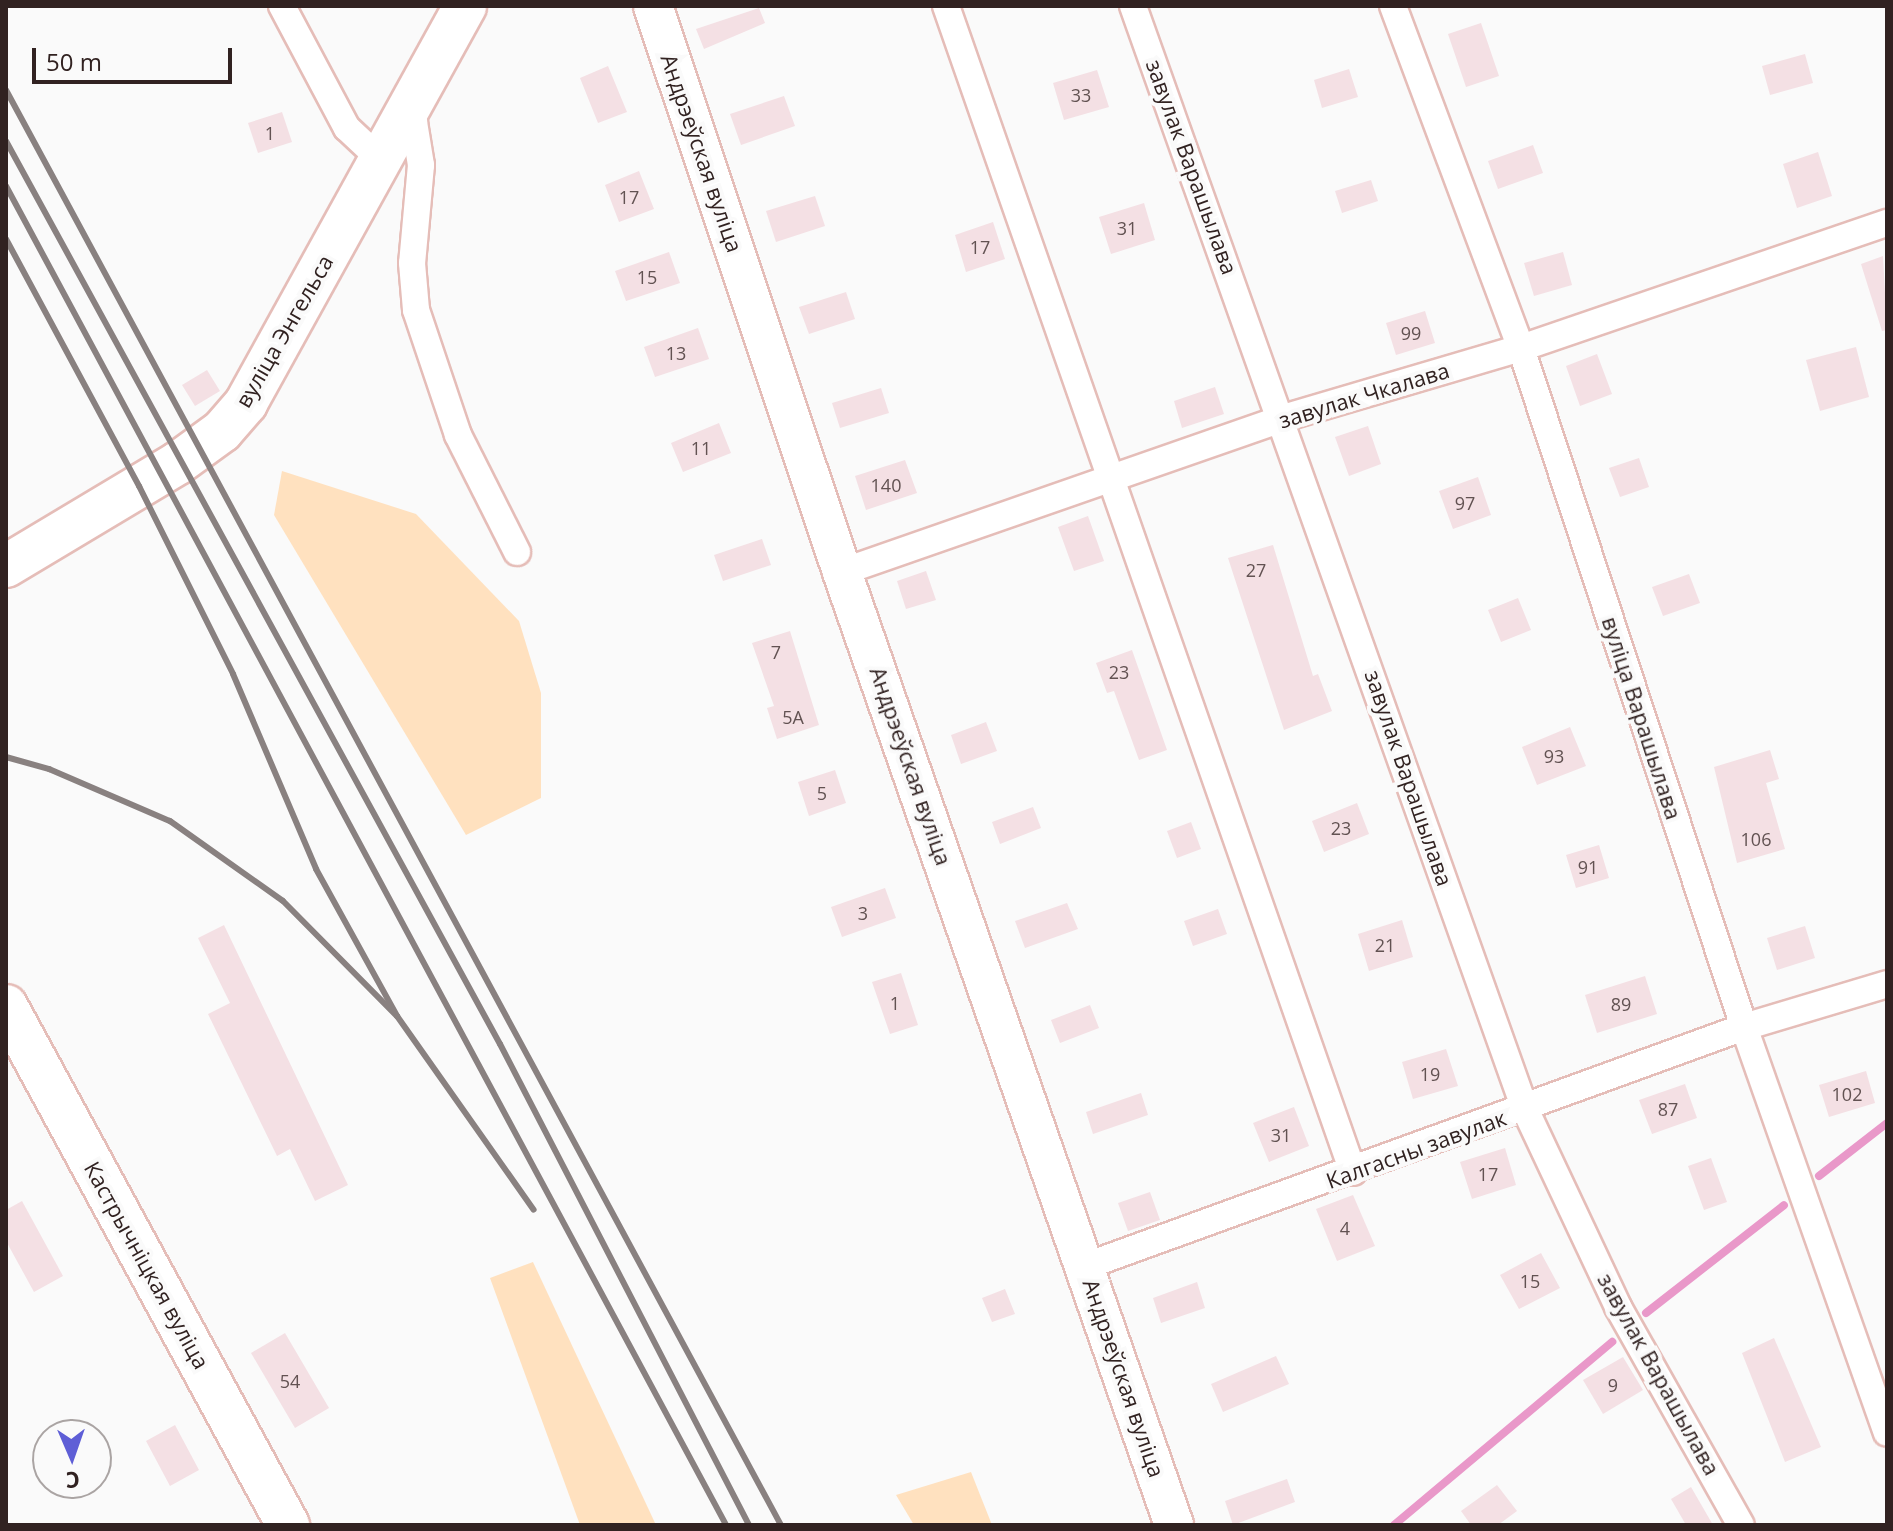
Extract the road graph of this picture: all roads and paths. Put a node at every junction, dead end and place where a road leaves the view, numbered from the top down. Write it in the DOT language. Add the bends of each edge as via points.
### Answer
graph roads {
  1 [pos="282,6"];
  2 [pos="465,6"];
  3 [pos="653,6"];
  4 [pos="946,6"];
  5 [pos="1133,6"];
  6 [pos="1393,6"];
  7 [pos="405,113"];
  8 [pos="380,159"];
  9 [pos="1887,223"];
  10 [pos="1521,348"];
  11 [pos="1283,418"];
  12 [pos="1113,482"];
  13 [pos="517,552"];
  14 [pos="6,566"];
  15 [pos="842,572"];
  16 [pos="1887,984"];
  17 [pos="6,1006"];
  18 [pos="1744,1027"];
  19 [pos="1525,1109"];
  20 [pos="1353,1172"];
  21 [pos="1086,1266"];
  22 [pos="1887,1432"];
  23 [pos="288,1525"];
  24 [pos="1174,1525"];
  25 [pos="1741,1525"];
  1 -- 8 [label="street" via="347,128"];
  2 -- 7 [label="main road, вуліца Энгельса"];
  3 -- 15 [label="main road, Андрэеўская вуліца"];
  4 -- 12 [label="street"];
  5 -- 11 [label="street, завулак Варашылава"];
  6 -- 10 [label="street, вуліца Варашылава"];
  7 -- 8 [label="main road, вуліца Энгельса"];
  7 -- 13 [label="street" via="414,122 421,165 412,263 416,310 458,435"];
  8 -- 14 [label="main road, вуліца Энгельса" via="246,403 222,431"];
  9 -- 10 [label="street, завулак Чкалава"];
  10 -- 11 [label="street, завулак Чкалава"];
  10 -- 18 [label="street, вуліца Варашылава"];
  11 -- 12 [label="street, завулак Чкалава"];
  11 -- 19 [label="street, завулак Варашылава"];
  12 -- 15 [label="street, завулак Чкалава"];
  12 -- 20 [label="street"];
  15 -- 21 [label="main road, Андрэеўская вуліца"];
  16 -- 18 [label="street, Калгасны завулак"];
  17 -- 23 [label="main road, Кастрычніцкая вуліца"];
  18 -- 19 [label="street, Калгасны завулак"];
  18 -- 22 [label="street, вуліца Варашылава"];
  19 -- 20 [label="street, Калгасны завулак"];
  19 -- 25 [label="street, завулак Варашылава" via="1618,1307"];
  20 -- 21 [label="street, Калгасны завулак"];
  21 -- 24 [label="main road, Андрэеўская вуліца"];
}
